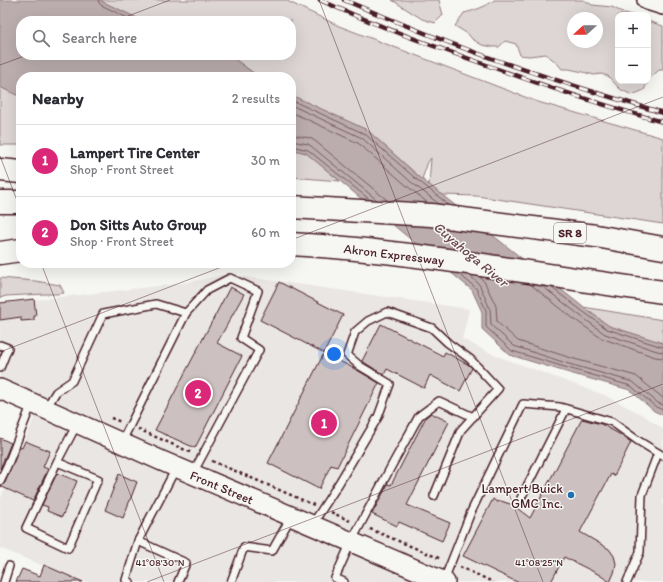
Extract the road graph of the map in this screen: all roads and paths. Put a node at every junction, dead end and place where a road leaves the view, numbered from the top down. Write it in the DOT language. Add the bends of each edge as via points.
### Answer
graph roads {
  1 [pos="647,0"];
  2 [pos="663,5"];
  3 [pos="0,170"];
  4 [pos="16,172"];
  5 [pos="296,201"];
  6 [pos="0,202"];
  7 [pos="16,202"];
  8 [pos="296,207"];
  9 [pos="370,212"];
  10 [pos="296,244"];
  11 [pos="0,246"];
  12 [pos="16,247"];
  13 [pos="663,248"];
  14 [pos="16,251"];
  15 [pos="0,253"];
  16 [pos="663,292"];
  17 [pos="186,314"];
  18 [pos="0,345"];
  19 [pos="0,368"];
  20 [pos="0,389"];
  21 [pos="39,406"];
  22 [pos="566,409"];
  23 [pos="109,417"];
  24 [pos="473,417"];
  25 [pos="77,423"];
  26 [pos="129,426"];
  27 [pos="121,443"];
  28 [pos="660,454"];
  29 [pos="202,457"];
  30 [pos="57,462"];
  31 [pos="184,471"];
  32 [pos="0,481"];
  33 [pos="434,496"];
  34 [pos="521,498"];
  35 [pos="323,509"];
  36 [pos="291,516"];
  37 [pos="312,525"];
  38 [pos="360,525"];
  39 [pos="138,541"];
  40 [pos="351,542"];
  41 [pos="451,563"];
  42 [pos="10,566"];
  43 [pos="4,582"];
  44 [pos="130,582"];
  45 [pos="178,582"];
  46 [pos="231,582"];
  47 [pos="344,582"];
  48 [pos="444,582"];
  49 [pos="493,582"];
  50 [pos="627,582"];
  1 -- 2 [label="main road"];
  3 -- 4 [label="highway"];
  5 -- 9 [label="highway"];
  6 -- 7 [label="highway"];
  8 -- 9 [label="highway, SR 8"];
  9 -- 13 [label="highway, SR 8" via="431,215 596,236"];
  10 -- 16 [label="highway, Akron Expressway" via="446,259"];
  11 -- 12 [label="highway"];
  14 -- 15 [label="highway"];
  17 -- 21 [label="lane" via="156,304 103,314 72,381"];
  17 -- 26 [label="lane"];
  17 -- 29 [label="lane" via="206,290 230,278 258,291 240,338 259,350"];
  18 -- 19 [label="lane" via="8,348"];
  20 -- 21 [label="main road, Front Street"];
  21 -- 25 [label="main road, Front Street"];
  21 -- 32 [label="lane"];
  22 -- 28 [label="lane" via="612,422"];
  22 -- 34 [label="lane"];
  22 -- 41 [label="lane" via="523,404 471,512"];
  23 -- 26 [label="path"];
  24 -- 33 [label="lane" via="461,430"];
  24 -- 35 [label="lane" via="498,389 470,359 432,328 387,312 368,321 355,332 347,355 390,384 378,417"];
  24 -- 38 [label="lane" via="439,400 419,416"];
  25 -- 27 [label="main road, Front Street"];
  25 -- 30 [label="lane"];
  26 -- 27 [label="lane"];
  26 -- 29 [label="path"];
  27 -- 31 [label="main road, Front Street"];
  28 -- 50 [label="lane" via="642,495 640,552"];
  29 -- 31 [label="lane"];
  29 -- 35 [label="path"];
  30 -- 30 [label="lane" via="26,528 68,548 98,479"];
  31 -- 36 [label="main road, Front Street"];
  31 -- 39 [label="lane"];
  35 -- 37 [label="lane"];
  35 -- 38 [label="path"];
  36 -- 37 [label="main road, Front Street"];
  36 -- 46 [label="lane" via="272,551 244,547"];
  37 -- 40 [label="main road, Front Street"];
  38 -- 40 [label="lane"];
  38 -- 41 [label="path"];
  39 -- 44 [label="lane" via="126,580"];
  39 -- 45 [label="lane" via="186,563"];
  40 -- 47 [label="lane" via="335,578"];
  40 -- 48 [label="main road, Front Street"];
  41 -- 48 [label="lane"];
  41 -- 49 [label="path"];
  42 -- 43 [label="lane"];
}
